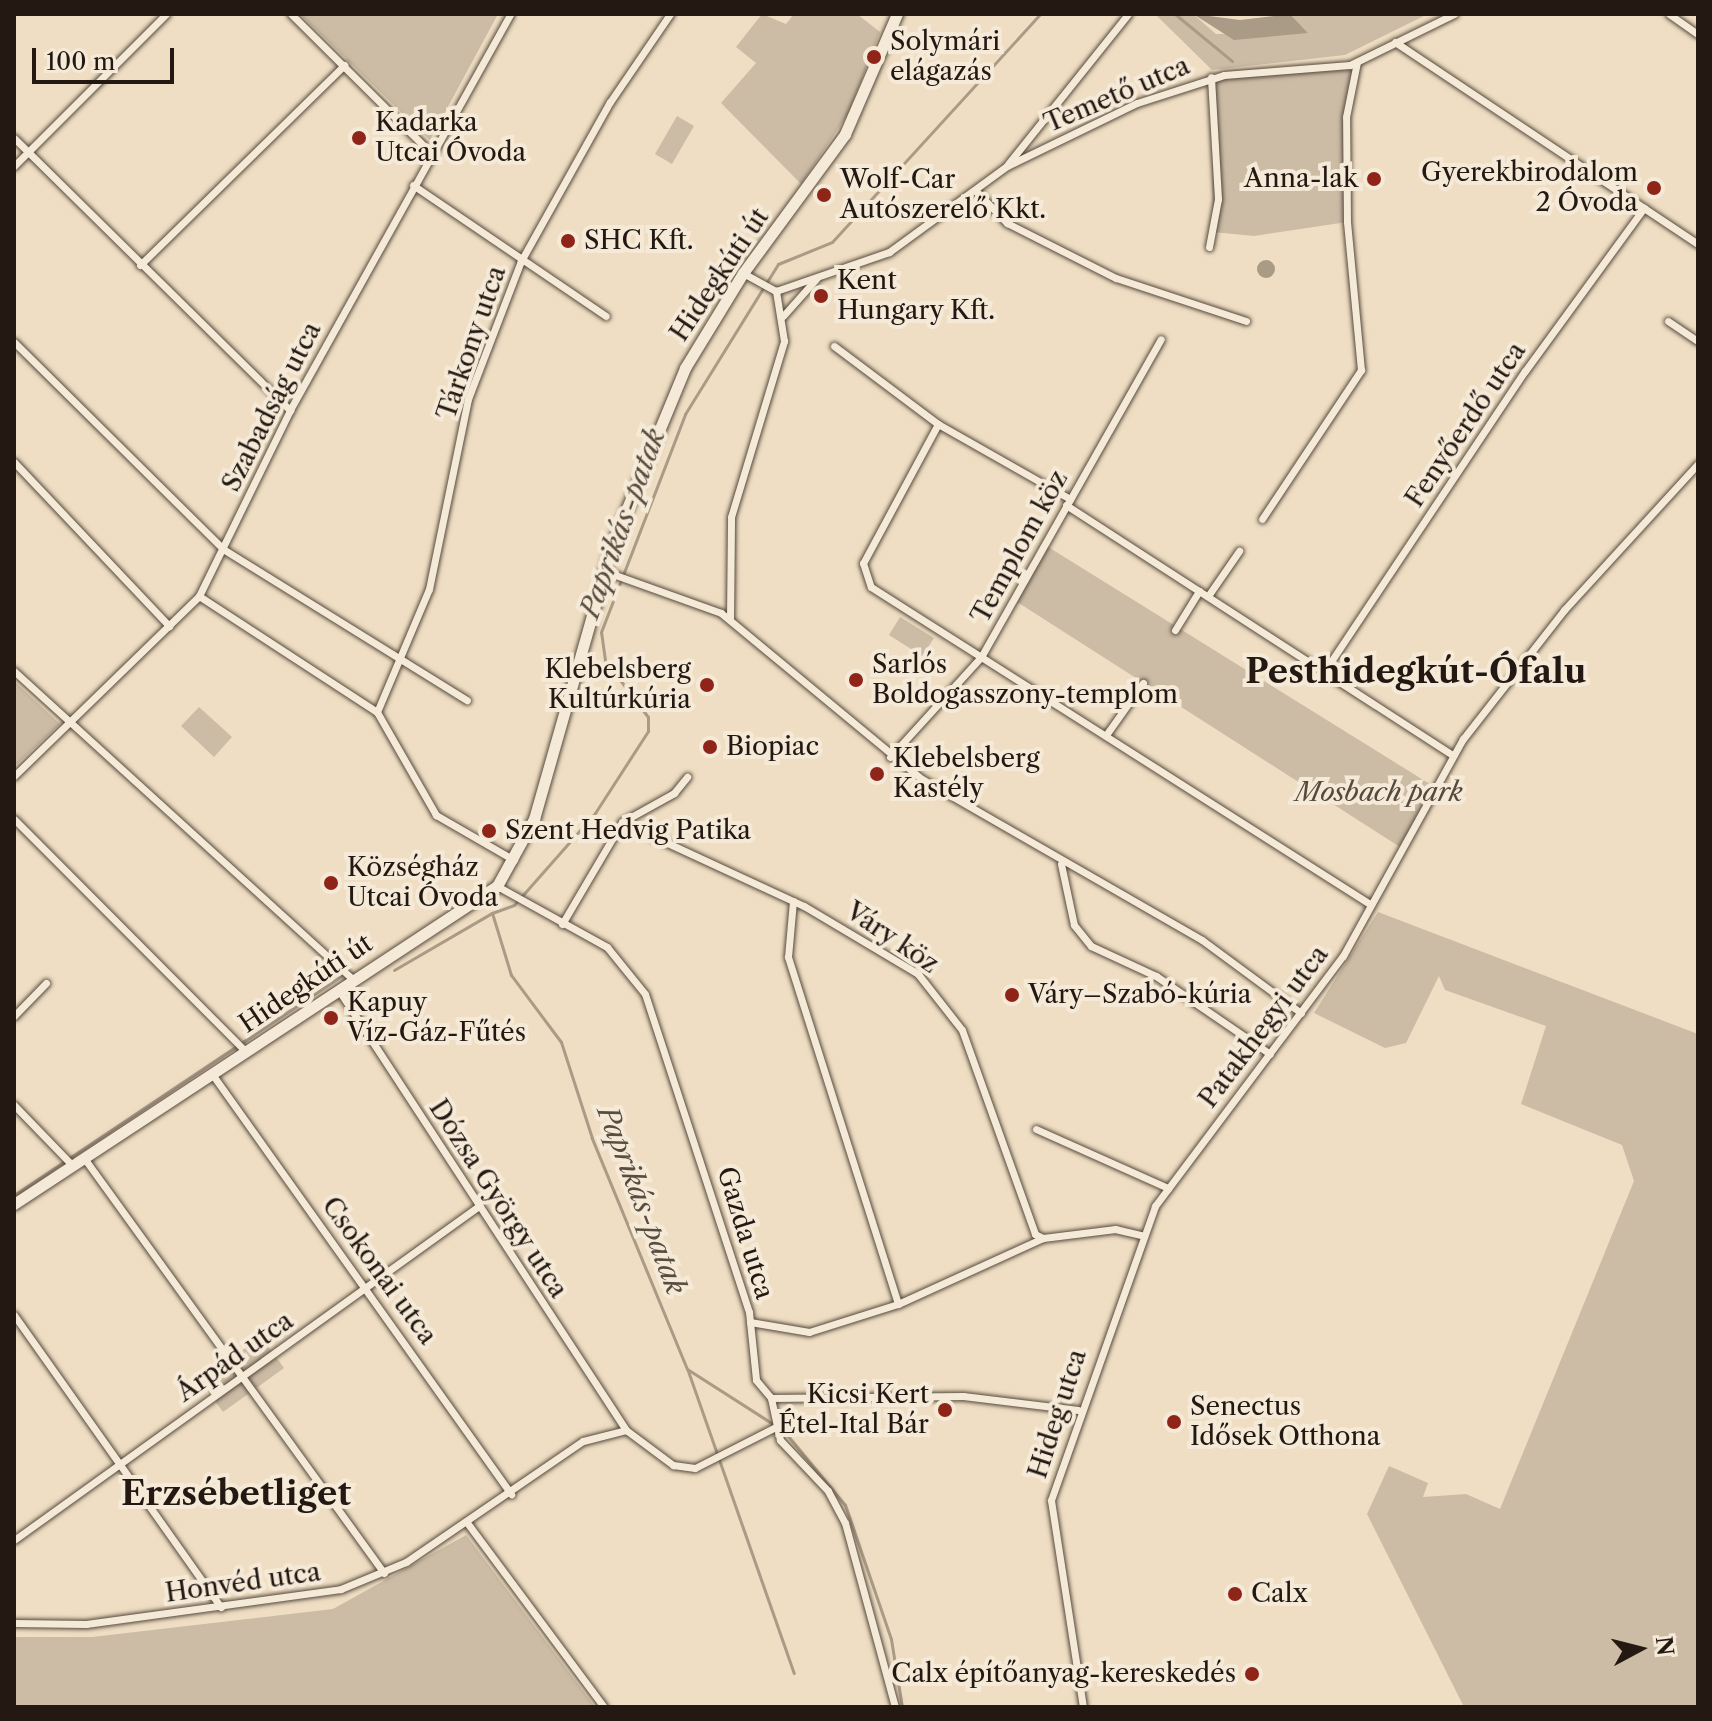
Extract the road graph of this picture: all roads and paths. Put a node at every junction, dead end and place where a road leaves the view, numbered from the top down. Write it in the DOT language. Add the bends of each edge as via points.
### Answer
graph roads {
  1 [pos="166,14"];
  2 [pos="291,14"];
  3 [pos="510,14"];
  4 [pos="670,14"];
  5 [pos="897,14"];
  6 [pos="1128,14"];
  7 [pos="1454,14"];
  8 [pos="1669,14"];
  9 [pos="1698,34"];
  10 [pos="1395,42"];
  11 [pos="1357,62"];
  12 [pos="344,65"];
  13 [pos="1211,77"];
  14 [pos="14,138"];
  15 [pos="28,153"];
  16 [pos="431,153"];
  17 [pos="14,166"];
  18 [pos="1007,166"];
  19 [pos="413,185"];
  20 [pos="976,191"];
  21 [pos="1644,208"];
  22 [pos="1698,244"];
  23 [pos="1209,247"];
  24 [pos="521,261"];
  25 [pos="140,265"];
  26 [pos="743,273"];
  27 [pos="818,277"];
  28 [pos="773,290"];
  29 [pos="606,316"];
  30 [pos="783,316"];
  31 [pos="1246,321"];
  32 [pos="1668,321"];
  33 [pos="1161,339"];
  34 [pos="1698,341"];
  35 [pos="14,342"];
  36 [pos="834,346"];
  37 [pos="290,410"];
  38 [pos="938,424"];
  39 [pos="14,462"];
  40 [pos="1698,464"];
  41 [pos="1694,473"];
  42 [pos="1068,502"];
  43 [pos="1262,519"];
  44 [pos="223,549"];
  45 [pos="1239,551"];
  46 [pos="609,572"];
  47 [pos="1199,591"];
  48 [pos="199,596"];
  49 [pos="1208,596"];
  50 [pos="730,619"];
  51 [pos="169,626"];
  52 [pos="1175,630"];
  53 [pos="981,657"];
  54 [pos="402,663"];
  55 [pos="1326,669"];
  56 [pos="14,671"];
  57 [pos="1143,683"];
  58 [pos="467,700"];
  59 [pos="377,712"];
  60 [pos="69,724"];
  61 [pos="1106,735"];
  62 [pos="1453,755"];
  63 [pos="890,757"];
  64 [pos="14,776"];
  65 [pos="687,777"];
  66 [pos="14,819"];
  67 [pos="622,822"];
  68 [pos="514,860"];
  69 [pos="1061,864"];
  70 [pos="497,886"];
  71 [pos="793,901"];
  72 [pos="1370,904"];
  73 [pos="562,924"];
  74 [pos="353,979"];
  75 [pos="46,983"];
  76 [pos="338,989"];
  77 [pos="1301,1013"];
  78 [pos="14,1016"];
  79 [pos="242,1047"];
  80 [pos="1270,1054"];
  81 [pos="212,1074"];
  82 [pos="14,1105"];
  83 [pos="1036,1129"];
  84 [pos="84,1158"];
  85 [pos="70,1162"];
  86 [pos="1168,1188"];
  87 [pos="14,1204"];
  88 [pos="479,1206"];
  89 [pos="1142,1235"];
  90 [pos="1043,1238"];
  91 [pos="367,1288"];
  92 [pos="898,1304"];
  93 [pos="14,1315"];
  94 [pos="750,1322"];
  95 [pos="242,1376"];
  96 [pos="771,1398"];
  97 [pos="1078,1410"];
  98 [pos="774,1428"];
  99 [pos="626,1430"];
  100 [pos="119,1465"];
  101 [pos="511,1494"];
  102 [pos="468,1524"];
  103 [pos="14,1540"];
  104 [pos="384,1573"];
  105 [pos="221,1607"];
  106 [pos="14,1623"];
  107 [pos="604,1707"];
  108 [pos="895,1707"];
  109 [pos="1083,1707"];
  1 -- 15 [label="street"];
  2 -- 12 [label="street"];
  3 -- 16 [label="street, Szabadság utca"];
  4 -- 24 [label="street, Tárkony utca" via="610,102"];
  5 -- 26 [label="main road, Hidegkúti út" via="840,143"];
  6 -- 18 [label="street"];
  7 -- 10 [label="street, Temető utca"];
  8 -- 9 [label="street"];
  10 -- 11 [label="street, Temető utca"];
  10 -- 21 [label="street"];
  11 -- 13 [label="street, Temető utca"];
  11 -- 43 [label="street" via="1347,107 1347,222 1361,370"];
  12 -- 16 [label="street"];
  12 -- 25 [label="street"];
  13 -- 18 [label="street, Temető utca" via="1137,103"];
  13 -- 23 [label="street" via="1218,199"];
  14 -- 15 [label="street"];
  15 -- 17 [label="street"];
  15 -- 25 [label="street"];
  16 -- 19 [label="street, Szabadság utca"];
  18 -- 20 [label="street, Temető utca"];
  19 -- 24 [label="street"];
  19 -- 37 [label="street, Szabadság utca"];
  20 -- 27 [label="street, Temető utca" via="889,252"];
  20 -- 31 [label="street" via="1007,223 1116,278"];
  21 -- 22 [label="street"];
  21 -- 55 [label="street, Fenyőerdő utca" via="1525,371"];
  24 -- 29 [label="street"];
  24 -- 54 [label="street, Tárkony utca" via="468,399 429,589"];
  25 -- 37 [label="street"];
  26 -- 28 [label="street"];
  26 -- 46 [label="main road, Hidegkúti út" via="685,368"];
  27 -- 28 [label="street, Temető utca"];
  27 -- 30 [label="street, Temető utca"];
  28 -- 30 [label="street"];
  30 -- 50 [label="street" via="781,355 731,517"];
  32 -- 34 [label="street"];
  33 -- 42 [label="street, Templom köz"];
  35 -- 44 [label="street"];
  36 -- 38 [label="street"];
  37 -- 44 [label="street, Szabadság utca"];
  38 -- 42 [label="street"];
  38 -- 53 [label="street" via="862,571 871,587"];
  39 -- 51 [label="street"];
  40 -- 41 [label="street, Patakhegyi utca"];
  41 -- 62 [label="street, Patakhegyi utca" via="1564,610"];
  42 -- 47 [label="street"];
  42 -- 53 [label="street, Templom köz"];
  44 -- 48 [label="street, Szabadság utca"];
  44 -- 54 [label="street"];
  45 -- 49 [label="street"];
  46 -- 50 [label="street"];
  46 -- 68 [label="main road, Hidegkúti út" via="548,779"];
  47 -- 49 [label="street"];
  47 -- 52 [label="street"];
  48 -- 51 [label="street, Szabadság utca"];
  48 -- 59 [label="street"];
  49 -- 55 [label="street"];
  50 -- 63 [label="street"];
  51 -- 60 [label="street, Szabadság utca"];
  53 -- 61 [label="street"];
  53 -- 63 [label="street, Templom köz"];
  54 -- 58 [label="street"];
  54 -- 59 [label="street, Tárkony utca"];
  55 -- 62 [label="street"];
  56 -- 60 [label="street"];
  57 -- 61 [label="street"];
  59 -- 68 [label="street" via="436,815"];
  60 -- 64 [label="street, Szabadság utca"];
  60 -- 74 [label="street"];
  61 -- 72 [label="street"];
  62 -- 72 [label="street, Patakhegyi utca"];
  63 -- 69 [label="street"];
  65 -- 67 [label="street" via="674,793"];
  66 -- 79 [label="street"];
  67 -- 71 [label="street, Váry köz"];
  67 -- 73 [label="street"];
  68 -- 70 [label="main road, Hidegkúti út"];
  69 -- 77 [label="street" via="1220,951"];
  69 -- 80 [label="street" via="1074,925 1091,946 1156,976"];
  70 -- 73 [label="street, Gazda utca"];
  70 -- 74 [label="main road, Hidegkúti út"];
  71 -- 90 [label="street, Váry köz" via="884,951 947,1004 1035,1234"];
  71 -- 92 [label="street" via="788,957"];
  72 -- 77 [label="street, Patakhegyi utca"];
  73 -- 94 [label="street, Gazda utca" via="622,959 645,994"];
  74 -- 76 [label="main road, Hidegkúti út"];
  75 -- 78 [label="street"];
  76 -- 79 [label="main road, Hidegkúti út"];
  76 -- 88 [label="street, Dózsa György utca"];
  77 -- 80 [label="street, Patakhegyi utca"];
  79 -- 81 [label="main road, Hidegkúti út"];
  80 -- 86 [label="street, Patakhegyi utca"];
  81 -- 84 [label="main road, Hidegkúti út"];
  81 -- 91 [label="street, Csokonai utca"];
  82 -- 85 [label="street"];
  83 -- 86 [label="street"];
  84 -- 85 [label="main road, Hidegkúti út"];
  84 -- 95 [label="street"];
  85 -- 87 [label="main road, Hidegkúti út"];
  86 -- 89 [label="street, Patakhegyi utca"];
  88 -- 91 [label="street, Árpád utca"];
  88 -- 99 [label="street, Dózsa György utca"];
  89 -- 90 [label="street" via="1115,1229"];
  89 -- 97 [label="street, Hideg utca"];
  90 -- 92 [label="street"];
  91 -- 95 [label="street, Árpád utca"];
  91 -- 101 [label="street, Csokonai utca"];
  92 -- 94 [label="street" via="799,1333"];
  93 -- 100 [label="street"];
  94 -- 96 [label="street, Gazda utca" via="750,1361"];
  95 -- 100 [label="street, Árpád utca"];
  95 -- 104 [label="street"];
  96 -- 97 [label="street" via="963,1396"];
  96 -- 98 [label="street, Gazda utca"];
  97 -- 109 [label="street, Hideg utca" via="1051,1514"];
  98 -- 99 [label="street" via="695,1468 673,1465"];
  98 -- 108 [label="street" via="845,1523"];
  99 -- 101 [label="street, Honvéd utca" via="583,1441"];
  100 -- 103 [label="street, Árpád utca"];
  100 -- 105 [label="street"];
  101 -- 102 [label="street, Honvéd utca"];
  102 -- 104 [label="street, Honvéd utca"];
  102 -- 107 [label="street"];
  104 -- 105 [label="street, Honvéd utca" via="321,1595"];
  105 -- 106 [label="street, Honvéd utca" via="86,1624"];
}
